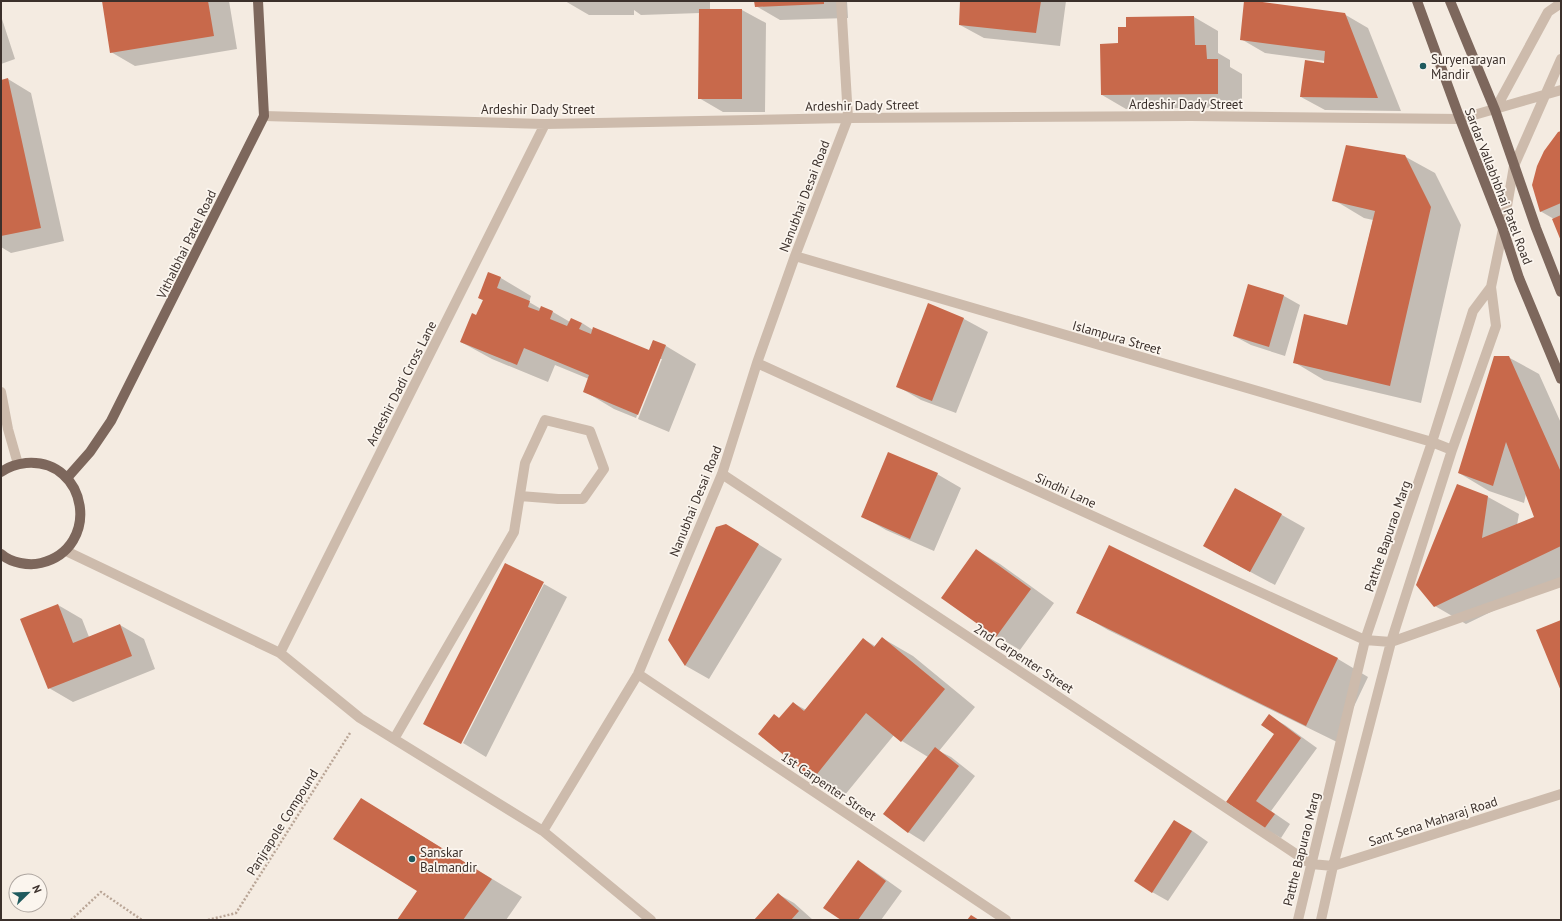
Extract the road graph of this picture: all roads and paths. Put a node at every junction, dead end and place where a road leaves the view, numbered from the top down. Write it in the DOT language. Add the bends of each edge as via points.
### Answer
graph roads {
  1 [pos="258,1"];
  2 [pos="841,1"];
  3 [pos="1417,1"];
  4 [pos="1450,1"];
  5 [pos="1561,3"];
  6 [pos="1561,59"];
  7 [pos="1561,90"];
  8 [pos="1545,94"];
  9 [pos="1495,110"];
  10 [pos="264,116"];
  11 [pos="848,118"];
  12 [pos="1460,119"];
  13 [pos="544,124"];
  14 [pos="1514,166"];
  15 [pos="1503,229"];
  16 [pos="795,256"];
  17 [pos="1491,287"];
  18 [pos="1561,292"];
  19 [pos="757,362"];
  20 [pos="1561,379"];
  21 [pos="1,392"];
  22 [pos="5,428"];
  23 [pos="1432,442"];
  24 [pos="1452,450"];
  25 [pos="18,464"];
  26 [pos="1,472"];
  27 [pos="722,474"];
  28 [pos="67,478"];
  29 [pos="520,496"];
  30 [pos="66,551"];
  31 [pos="2,557"];
  32 [pos="1561,582"];
  33 [pos="1365,640"];
  34 [pos="1391,642"];
  35 [pos="280,653"];
  36 [pos="638,674"];
  37 [pos="360,718"];
  38 [pos="394,739"];
  39 [pos="1561,794"];
  40 [pos="543,831"];
  41 [pos="1311,864"];
  42 [pos="1333,866"];
  43 [pos="71,920"];
  44 [pos="142,920"];
  45 [pos="208,920"];
  46 [pos="651,920"];
  47 [pos="1006,920"];
  48 [pos="1298,920"];
  49 [pos="1320,920"];
  1 -- 10 [label="main road, Vithalbhai Patel Road"];
  2 -- 11 [label="street"];
  3 -- 12 [label="main road, Sardar Vallabhbhai Patel Road"];
  4 -- 9 [label="main road, Sardar Vallabhbhai Patel Road"];
  5 -- 9 [label="street" via="1548,12"];
  6 -- 8 [label="street, Patthe Bapurao Marg"];
  7 -- 8 [label="street, Ardeshir Dady Street"];
  8 -- 9 [label="street, Ardeshir Dady Street"];
  8 -- 14 [label="street, Patthe Bapurao Marg"];
  9 -- 12 [label="street, Ardeshir Dady Street"];
  9 -- 14 [label="main road, Sardar Vallabhbhai Patel Road"];
  10 -- 13 [label="street, Ardeshir Dady Street"];
  10 -- 28 [label="main road, Vithalbhai Patel Road" via="111,421 90,452"];
  11 -- 12 [label="street, Ardeshir Dady Street" via="1191,116"];
  11 -- 13 [label="street, Ardeshir Dady Street"];
  11 -- 16 [label="street, Nanubhai Desai Road"];
  12 -- 15 [label="main road, Sardar Vallabhbhai Patel Road"];
  13 -- 35 [label="street, Ardeshir Dadi Cross Lane"];
  14 -- 15 [label="street, Patthe Bapurao Marg"];
  14 -- 18 [label="main road, Sardar Vallabhbhai Patel Road"];
  15 -- 17 [label="street, Patthe Bapurao Marg"];
  15 -- 20 [label="main road, Sardar Vallabhbhai Patel Road" via="1519,278"];
  16 -- 19 [label="street, Nanubhai Desai Road"];
  16 -- 23 [label="street, Islampura Street"];
  17 -- 23 [label="street, Patthe Bapurao Marg" via="1473,311"];
  17 -- 24 [label="street" via="1496,326"];
  19 -- 27 [label="street, Nanubhai Desai Road"];
  19 -- 33 [label="street, Sindhi Lane"];
  21 -- 22 [label="street"];
  22 -- 25 [label="street"];
  23 -- 24 [label="street, Islampura Street"];
  23 -- 33 [label="street, Patthe Bapurao Marg"];
  24 -- 34 [label="street"];
  25 -- 26 [label="main road"];
  25 -- 28 [label="main road" via="35,463 51,467"];
  27 -- 36 [label="street, Nanubhai Desai Road"];
  27 -- 41 [label="street, 2nd Carpenter Street"];
  28 -- 30 [label="main road" via="81,504 81,522 76,537"];
  29 -- 29 [label="street" via="525,464 545,420 590,431 604,469 583,499 558,500"];
  29 -- 38 [label="street" via="514,532"];
  30 -- 31 [label="main road" via="52,560 36,564 20,563"];
  30 -- 35 [label="street"];
  32 -- 34 [label="street"];
  33 -- 34 [label="street"];
  33 -- 41 [label="street, Patthe Bapurao Marg"];
  34 -- 42 [label="street"];
  35 -- 37 [label="street"];
  36 -- 40 [label="street, Nanubhai Desai Road"];
  36 -- 47 [label="street, 1st Carpenter Street"];
  37 -- 38 [label="street"];
  37 -- 45 [label="path, Panjrapole Compound" via="236,913"];
  38 -- 40 [label="street"];
  39 -- 42 [label="street, Sant Sena Maharaj Road"];
  40 -- 46 [label="street"];
  41 -- 42 [label="street, Sant Sena Maharaj Road"];
  41 -- 48 [label="street, Patthe Bapurao Marg"];
  42 -- 49 [label="street"];
  43 -- 44 [label="path" via="100,892"];
}
